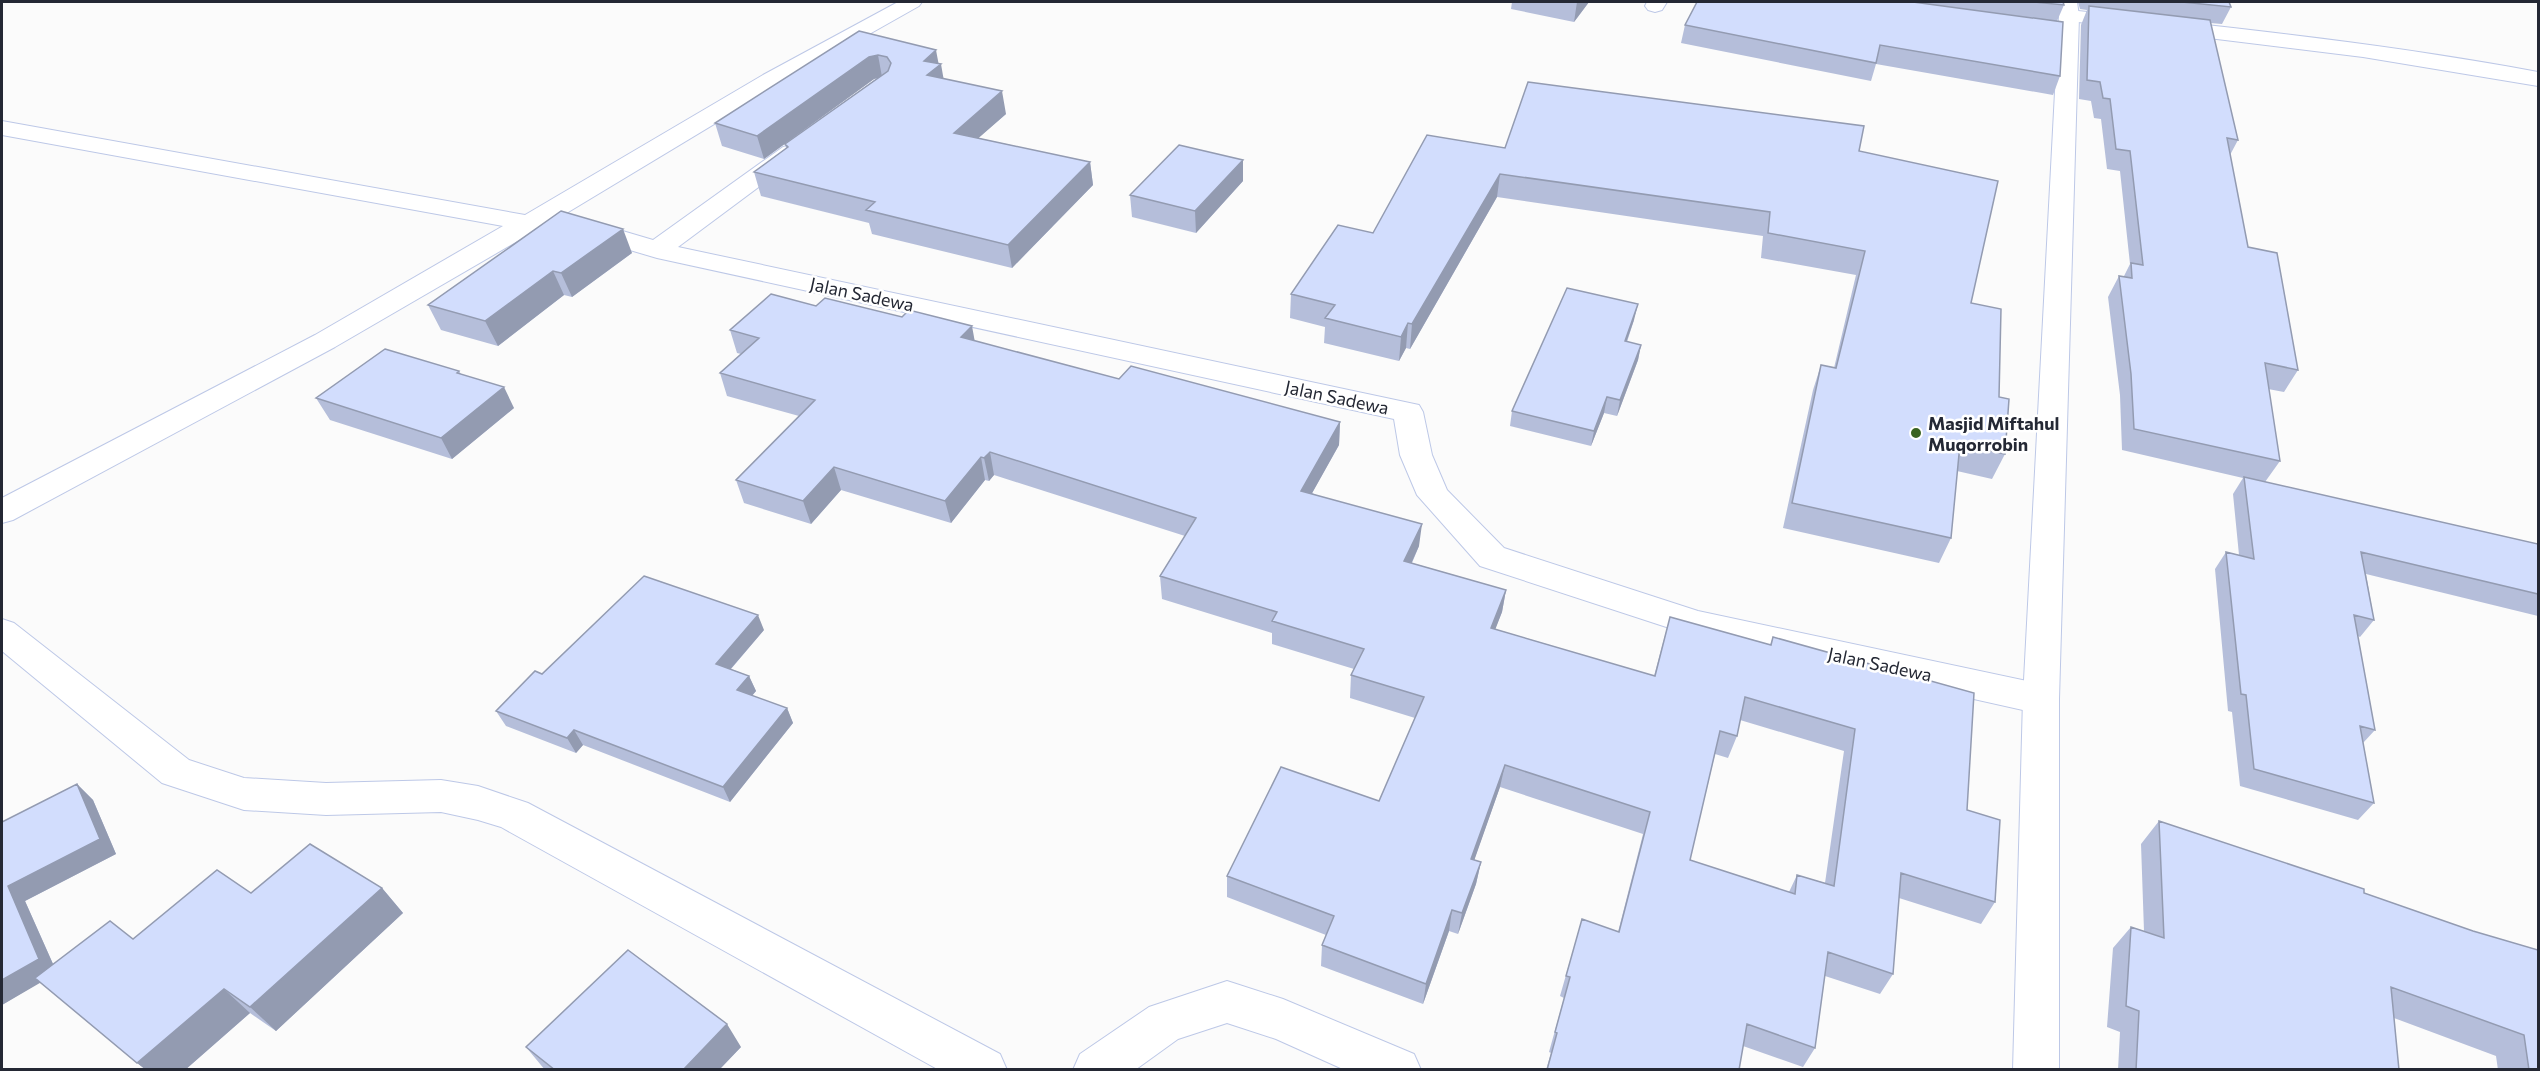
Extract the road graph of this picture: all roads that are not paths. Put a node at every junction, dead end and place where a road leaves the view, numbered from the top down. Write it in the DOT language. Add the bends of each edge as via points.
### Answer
graph roads {
  1 [pos="912,2"];
  2 [pos="2062,20"];
  3 [pos="2538,79"];
  4 [pos="2,128"];
  5 [pos="807,141"];
  6 [pos="536,219"];
  7 [pos="657,250"];
  8 [pos="2,512"];
  9 [pos="2,632"];
  10 [pos="2041,699"];
  11 [pos="984,1070"];
  12 [pos="1096,1070"];
  13 [pos="1398,1070"];
  14 [pos="2036,1070"];
  1 -- 6 [label="street"];
  2 -- 3 [label="street" via="2348,47"];
  2 -- 10 [label="street"];
  4 -- 6 [label="street, Jalan Sadewa"];
  5 -- 7 [label="street"];
  6 -- 7 [label="street, Jalan Sadewa"];
  6 -- 8 [label="street" via="325,341"];
  7 -- 10 [label="street, Jalan Sadewa" via="1408,412 1416,455 1433,495 1492,557 1697,624"];
  9 -- 11 [label="street" via="176,772 244,794 326,799 441,796 514,814"];
  10 -- 14 [label="street"];
  12 -- 13 [label="street" via="1165,1022 1227,1002 1282,1020"];
}
